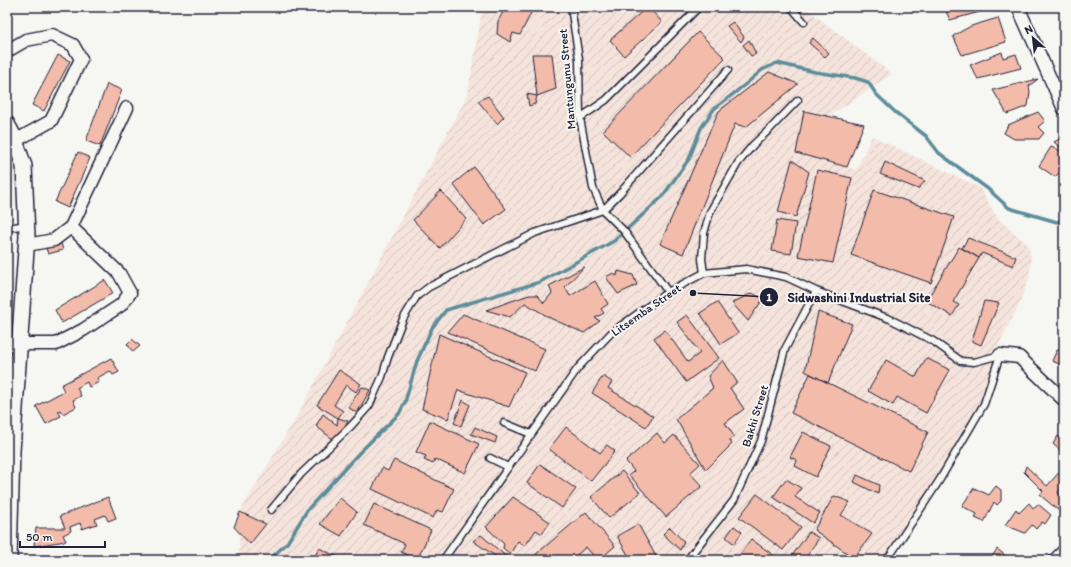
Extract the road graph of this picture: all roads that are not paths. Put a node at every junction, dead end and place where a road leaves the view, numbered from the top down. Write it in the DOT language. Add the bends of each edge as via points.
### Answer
graph roads {
  1 [pos="571,7"];
  2 [pos="699,7"];
  3 [pos="791,7"];
  4 [pos="1018,7"];
  5 [pos="804,22"];
  6 [pos="7,51"];
  7 [pos="728,70"];
  8 [pos="798,100"];
  9 [pos="127,108"];
  10 [pos="1064,109"];
  11 [pos="580,118"];
  12 [pos="10,135"];
  13 [pos="603,210"];
  14 [pos="27,226"];
  15 [pos="71,227"];
  16 [pos="7,228"];
  17 [pos="27,244"];
  18 [pos="704,273"];
  19 [pos="816,291"];
  20 [pos="668,292"];
  21 [pos="13,344"];
  22 [pos="1000,354"];
  23 [pos="1064,400"];
  24 [pos="504,423"];
  25 [pos="531,434"];
  26 [pos="9,451"];
  27 [pos="490,458"];
  28 [pos="508,467"];
  29 [pos="271,510"];
  30 [pos="8,545"];
  31 [pos="1064,550"];
  32 [pos="444,558"];
  33 [pos="9,560"];
  34 [pos="451,560"];
  35 [pos="687,560"];
  36 [pos="887,560"];
  37 [pos="1055,560"];
  1 -- 11 [label="lane, Mantungunu Street" via="579,59"];
  2 -- 11 [label="lane" via="606,100"];
  3 -- 5 [label="lane"];
  4 -- 10 [label="street"];
  6 -- 12 [label="street" via="26,40 52,35 73,45 81,59 51,121"];
  7 -- 13 [label="lane"];
  8 -- 18 [label="lane" via="738,163 710,212 704,233"];
  9 -- 15 [label="street"];
  11 -- 13 [label="lane, Mantungunu Street" via="593,188"];
  12 -- 14 [label="street" via="24,166"];
  13 -- 20 [label="lane, Mantungunu Street" via="624,231"];
  13 -- 29 [label="lane" via="535,233 429,287 417,296 403,319 370,406 301,474"];
  14 -- 16 [label="lane"];
  14 -- 17 [label="street"];
  15 -- 17 [label="street" via="54,240"];
  15 -- 21 [label="street" via="119,273 130,292 121,305 84,330 56,344"];
  17 -- 21 [label="street"];
  18 -- 19 [label="lane, Litsemba Street" via="746,269 786,277"];
  18 -- 20 [label="lane, Litsemba Street"];
  19 -- 22 [label="lane, Litsemba Street" via="890,320 933,341 961,361 974,362"];
  19 -- 35 [label="lane, Bakhi Street" via="785,349 760,441 734,500"];
  20 -- 25 [label="lane, Litsemba Street" via="611,333 578,368"];
  21 -- 26 [label="street"];
  22 -- 23 [label="street, Litsemba Street" via="1018,357"];
  22 -- 36 [label="lane" via="984,404 939,481"];
  24 -- 25 [label="lane"];
  25 -- 28 [label="lane, Litsemba Street"];
  26 -- 30 [label="street"];
  27 -- 28 [label="lane"];
  28 -- 32 [label="lane, Litsemba Street"];
  30 -- 33 [label="street"];
  31 -- 37 [label="street"];
  32 -- 34 [label="lane"];
}
